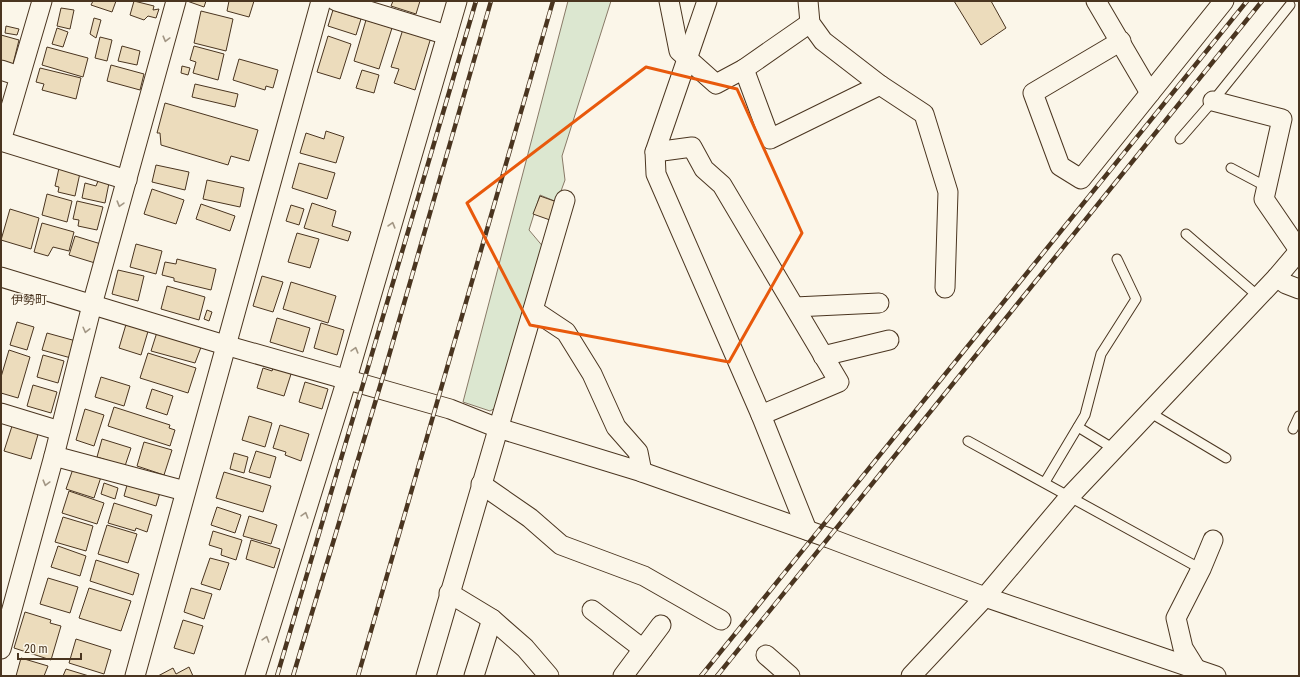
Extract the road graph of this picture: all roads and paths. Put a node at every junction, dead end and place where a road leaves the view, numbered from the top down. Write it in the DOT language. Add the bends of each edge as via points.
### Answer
graph roads {
  1 [pos="42,1"];
  2 [pos="176,1"];
  3 [pos="321,1"];
  4 [pos="336,1"];
  5 [pos="457,1"];
  6 [pos="669,1"];
  7 [pos="707,1"];
  8 [pos="808,1"];
  9 [pos="1096,1"];
  10 [pos="1224,1"];
  11 [pos="1290,5"];
  12 [pos="810,23"];
  13 [pos="447,35"];
  14 [pos="1121,41"];
  15 [pos="687,59"];
  16 [pos="744,69"];
  17 [pos="1,70"];
  18 [pos="19,76"];
  19 [pos="880,85"];
  20 [pos="1150,94"];
  21 [pos="1213,101"];
  22 [pos="1180,139"];
  23 [pos="1,141"];
  24 [pos="655,152"];
  25 [pos="1230,168"];
  26 [pos="127,180"];
  27 [pos="1267,187"];
  28 [pos="565,200"];
  29 [pos="1186,234"];
  30 [pos="1299,250"];
  31 [pos="1117,259"];
  32 [pos="1,277"];
  33 [pos="1277,277"];
  34 [pos="945,288"];
  35 [pos="1299,289"];
  36 [pos="1258,296"];
  37 [pos="879,303"];
  38 [pos="92,305"];
  39 [pos="795,308"];
  40 [pos="533,310"];
  41 [pos="888,340"];
  42 [pos="225,345"];
  43 [pos="823,356"];
  44 [pos="347,379"];
  45 [pos="1149,412"];
  46 [pos="1,413"];
  47 [pos="761,415"];
  48 [pos="1299,416"];
  49 [pos="1078,427"];
  50 [pos="498,428"];
  51 [pos="1292,429"];
  52 [pos="60,431"];
  53 [pos="968,441"];
  54 [pos="1114,449"];
  55 [pos="54,456"];
  56 [pos="1226,458"];
  57 [pos="642,472"];
  58 [pos="1044,482"];
  59 [pos="481,484"];
  60 [pos="185,491"];
  61 [pos="1070,496"];
  62 [pos="807,530"];
  63 [pos="1213,540"];
  64 [pos="1201,568"];
  65 [pos="449,593"];
  66 [pos="985,597"];
  67 [pos="592,610"];
  68 [pos="492,619"];
  69 [pos="721,620"];
  70 [pos="661,625"];
  71 [pos="1,649"];
  72 [pos="644,649"];
  73 [pos="766,655"];
  74 [pos="139,672"];
  75 [pos="1195,673"];
  76 [pos="255,676"];
  77 [pos="426,676"];
  78 [pos="474,676"];
  79 [pos="549,676"];
  80 [pos="623,676"];
  81 [pos="790,676"];
  82 [pos="911,676"];
  83 [pos="1216,676"];
  1 -- 18 [label="street"];
  2 -- 26 [label="street, one-way"];
  3 -- 42 [label="street"];
  4 -- 13 [label="street"];
  5 -- 13 [label="street"];
  6 -- 15 [label="street" via="679,51"];
  7 -- 15 [label="street"];
  8 -- 12 [label="street"];
  9 -- 14 [label="street"];
  10 -- 20 [label="street"];
  11 -- 21 [label="lane"];
  12 -- 16 [label="street"];
  12 -- 19 [label="street" via="823,41"];
  44 -- 13 [label="street, one-way"];
  14 -- 20 [label="street"];
  14 -- 20 [label="street" via="1033,93 1060,166 1081,179"];
  15 -- 16 [label="street" via="716,84"];
  15 -- 24 [label="street"];
  16 -- 19 [label="street" via="770,139"];
  17 -- 18 [label="street"];
  18 -- 23 [label="street"];
  19 -- 34 [label="street" via="924,114 948,192"];
  21 -- 22 [label="lane"];
  21 -- 27 [label="street" via="1282,119"];
  23 -- 26 [label="street"];
  24 -- 39 [label="street" via="692,147 704,169 722,185"];
  24 -- 47 [label="street" via="656,174"];
  25 -- 27 [label="lane"];
  26 -- 38 [label="street, one-way"];
  27 -- 30 [label="street" via="1264,199"];
  28 -- 40 [label="street"];
  29 -- 36 [label="lane"];
  30 -- 33 [label="street"];
  31 -- 49 [label="lane" via="1136,299 1101,354 1085,415"];
  32 -- 38 [label="street"];
  33 -- 35 [label="street"];
  33 -- 36 [label="street"];
  36 -- 45 [label="street"];
  37 -- 39 [label="street"];
  38 -- 42 [label="street"];
  38 -- 52 [label="street, one-way"];
  39 -- 43 [label="street"];
  40 -- 50 [label="street"];
  40 -- 57 [label="street" via="566,332 592,374 616,427 638,452"];
  41 -- 43 [label="street"];
  42 -- 44 [label="street"];
  42 -- 60 [label="street"];
  43 -- 47 [label="street" via="839,382"];
  44 -- 50 [label="street" via="450,409"];
  76 -- 44 [label="street, one-way"];
  45 -- 54 [label="street"];
  45 -- 56 [label="lane"];
  46 -- 52 [label="street"];
  47 -- 62 [label="street"];
  48 -- 51 [label="lane"];
  49 -- 54 [label="lane"];
  49 -- 58 [label="lane"];
  50 -- 57 [label="street"];
  50 -- 59 [label="street"];
  52 -- 55 [label="street"];
  53 -- 58 [label="lane"];
  54 -- 61 [label="street"];
  55 -- 60 [label="street"];
  55 -- 71 [label="street, one-way"];
  57 -- 62 [label="street"];
  58 -- 61 [label="lane"];
  59 -- 65 [label="street"];
  59 -- 69 [label="street" via="530,518 561,544 644,576"];
  60 -- 74 [label="street"];
  61 -- 64 [label="lane"];
  61 -- 66 [label="street"];
  62 -- 66 [label="street"];
  63 -- 64 [label="street"];
  64 -- 75 [label="street" via="1176,618 1183,648"];
  65 -- 68 [label="street"];
  65 -- 77 [label="street"];
  66 -- 75 [label="street"];
  66 -- 82 [label="street"];
  67 -- 72 [label="street"];
  68 -- 78 [label="street"];
  68 -- 79 [label="street" via="525,648"];
  70 -- 72 [label="street"];
  72 -- 80 [label="street"];
  73 -- 81 [label="street"];
  75 -- 83 [label="street"];
}
